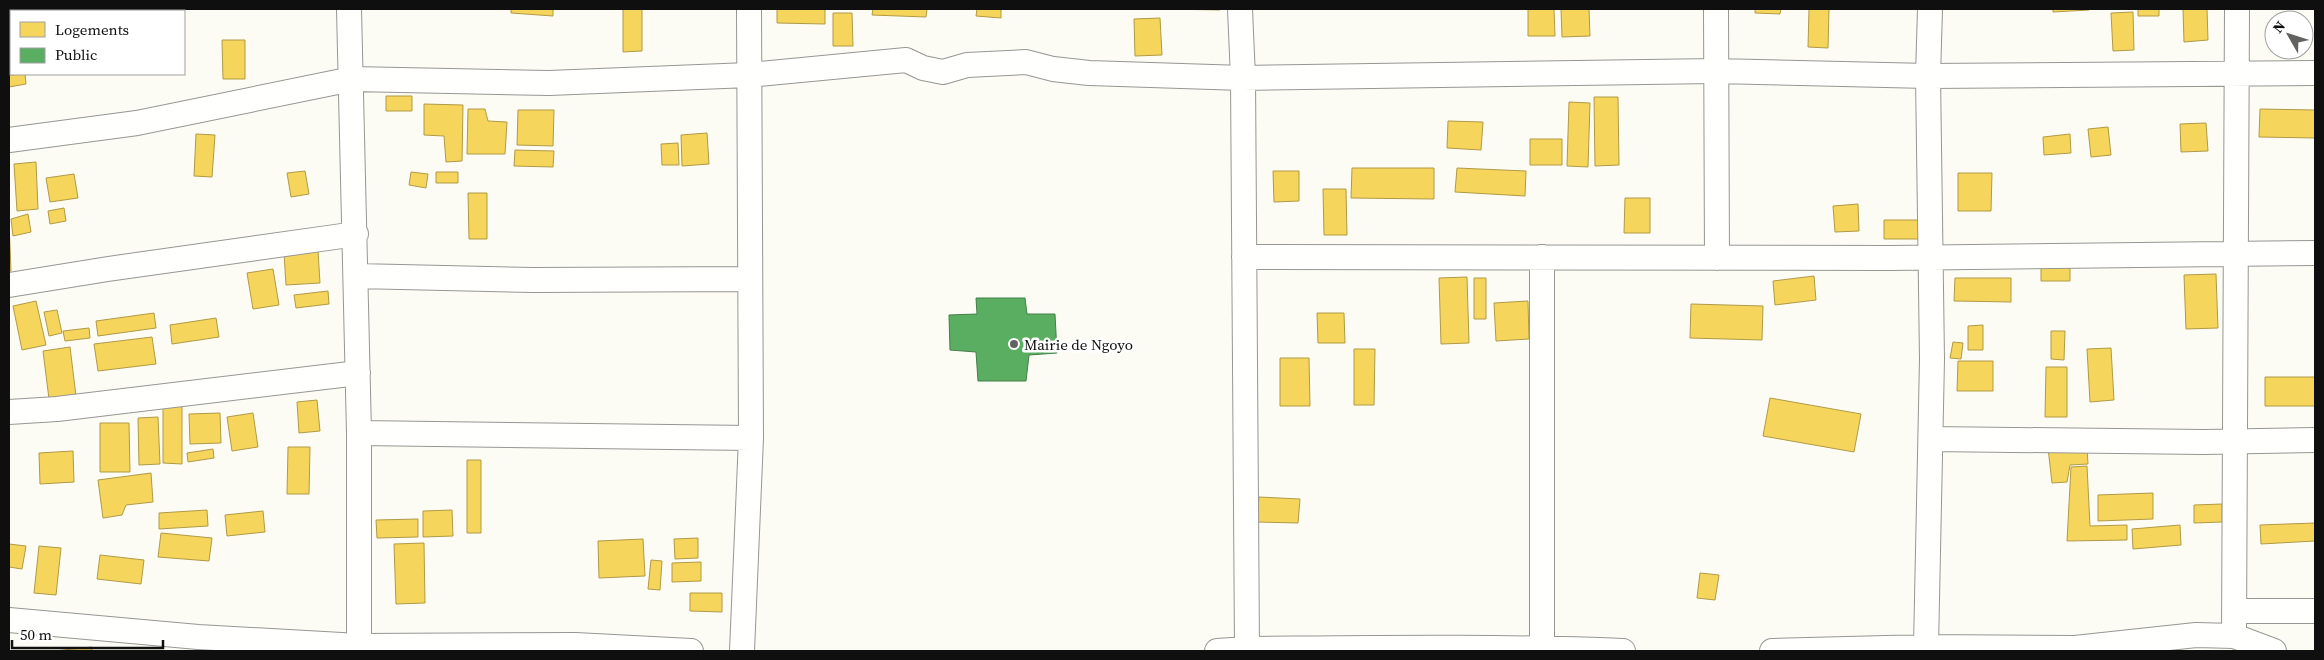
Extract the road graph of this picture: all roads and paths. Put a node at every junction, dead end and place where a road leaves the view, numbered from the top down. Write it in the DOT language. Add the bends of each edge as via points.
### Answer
graph roads {
  1 [pos="349,9"];
  2 [pos="749,9"];
  3 [pos="1240,9"];
  4 [pos="1716,9"];
  5 [pos="1930,9"];
  6 [pos="2237,9"];
  7 [pos="1715,71"];
  8 [pos="2315,73"];
  9 [pos="2236,74"];
  10 [pos="749,75"];
  11 [pos="1928,76"];
  12 [pos="1243,78"];
  13 [pos="352,79"];
  14 [pos="9,140"];
  15 [pos="356,234"];
  16 [pos="2315,253"];
  17 [pos="2237,254"];
  18 [pos="1244,256"];
  19 [pos="1542,257"];
  20 [pos="1716,258"];
  21 [pos="1931,258"];
  22 [pos="356,276"];
  23 [pos="750,279"];
  24 [pos="9,285"];
  25 [pos="358,373"];
  26 [pos="9,412"];
  27 [pos="359,433"];
  28 [pos="751,438"];
  29 [pos="1931,439"];
  30 [pos="2315,440"];
  31 [pos="2236,442"];
  32 [pos="2236,611"];
  33 [pos="2315,611"];
  34 [pos="9,620"];
  35 [pos="2234,636"];
  36 [pos="199,644"];
  37 [pos="359,646"];
  38 [pos="1926,647"];
  39 [pos="1542,648"];
  40 [pos="1247,649"];
  41 [pos="1463,649"];
  42 [pos="1313,650"];
  43 [pos="691,651"];
  44 [pos="742,651"];
  45 [pos="1217,651"];
  46 [pos="1623,651"];
  47 [pos="1772,651"];
  48 [pos="1803,651"];
  49 [pos="2274,651"];
  1 -- 13 [label="street"];
  2 -- 10 [label="street"];
  3 -- 12 [label="street"];
  4 -- 7 [label="street"];
  5 -- 11 [label="street"];
  6 -- 9 [label="street"];
  7 -- 11 [label="street"];
  7 -- 12 [label="street"];
  7 -- 20 [label="street"];
  8 -- 9 [label="street"];
  9 -- 11 [label="street"];
  9 -- 17 [label="street"];
  10 -- 12 [label="street" via="906,60 943,72 967,64 1026,62 1089,73"];
  10 -- 13 [label="street" via="549,83"];
  10 -- 23 [label="street"];
  11 -- 21 [label="street"];
  12 -- 18 [label="street"];
  13 -- 14 [label="street" via="136,122"];
  13 -- 15 [label="street"];
  15 -- 22 [label="street"];
  15 -- 24 [label="street"];
  16 -- 17 [label="street"];
  17 -- 21 [label="street"];
  17 -- 31 [label="street"];
  18 -- 19 [label="street"];
  18 -- 40 [label="street"];
  19 -- 20 [label="street"];
  19 -- 39 [label="street"];
  20 -- 21 [label="street"];
  21 -- 29 [label="street"];
  22 -- 23 [label="street" via="533,280"];
  22 -- 25 [label="street"];
  23 -- 28 [label="street"];
  25 -- 26 [label="street"];
  25 -- 27 [label="street"];
  27 -- 28 [label="street"];
  27 -- 37 [label="street"];
  28 -- 44 [label="street"];
  29 -- 31 [label="street"];
  29 -- 38 [label="street"];
  30 -- 31 [label="street"];
  31 -- 32 [label="street"];
  32 -- 33 [label="street"];
  32 -- 35 [label="street"];
  34 -- 36 [label="street"];
  35 -- 38 [label="street" via="2196,635 2075,648"];
  35 -- 49 [label="street"];
  36 -- 37 [label="street"];
  37 -- 43 [label="street" via="575,645"];
  38 -- 48 [label="street"];
  39 -- 41 [label="street"];
  39 -- 46 [label="street"];
  40 -- 42 [label="street"];
  40 -- 45 [label="street"];
  41 -- 42 [label="street"];
  47 -- 48 [label="street"];
}
